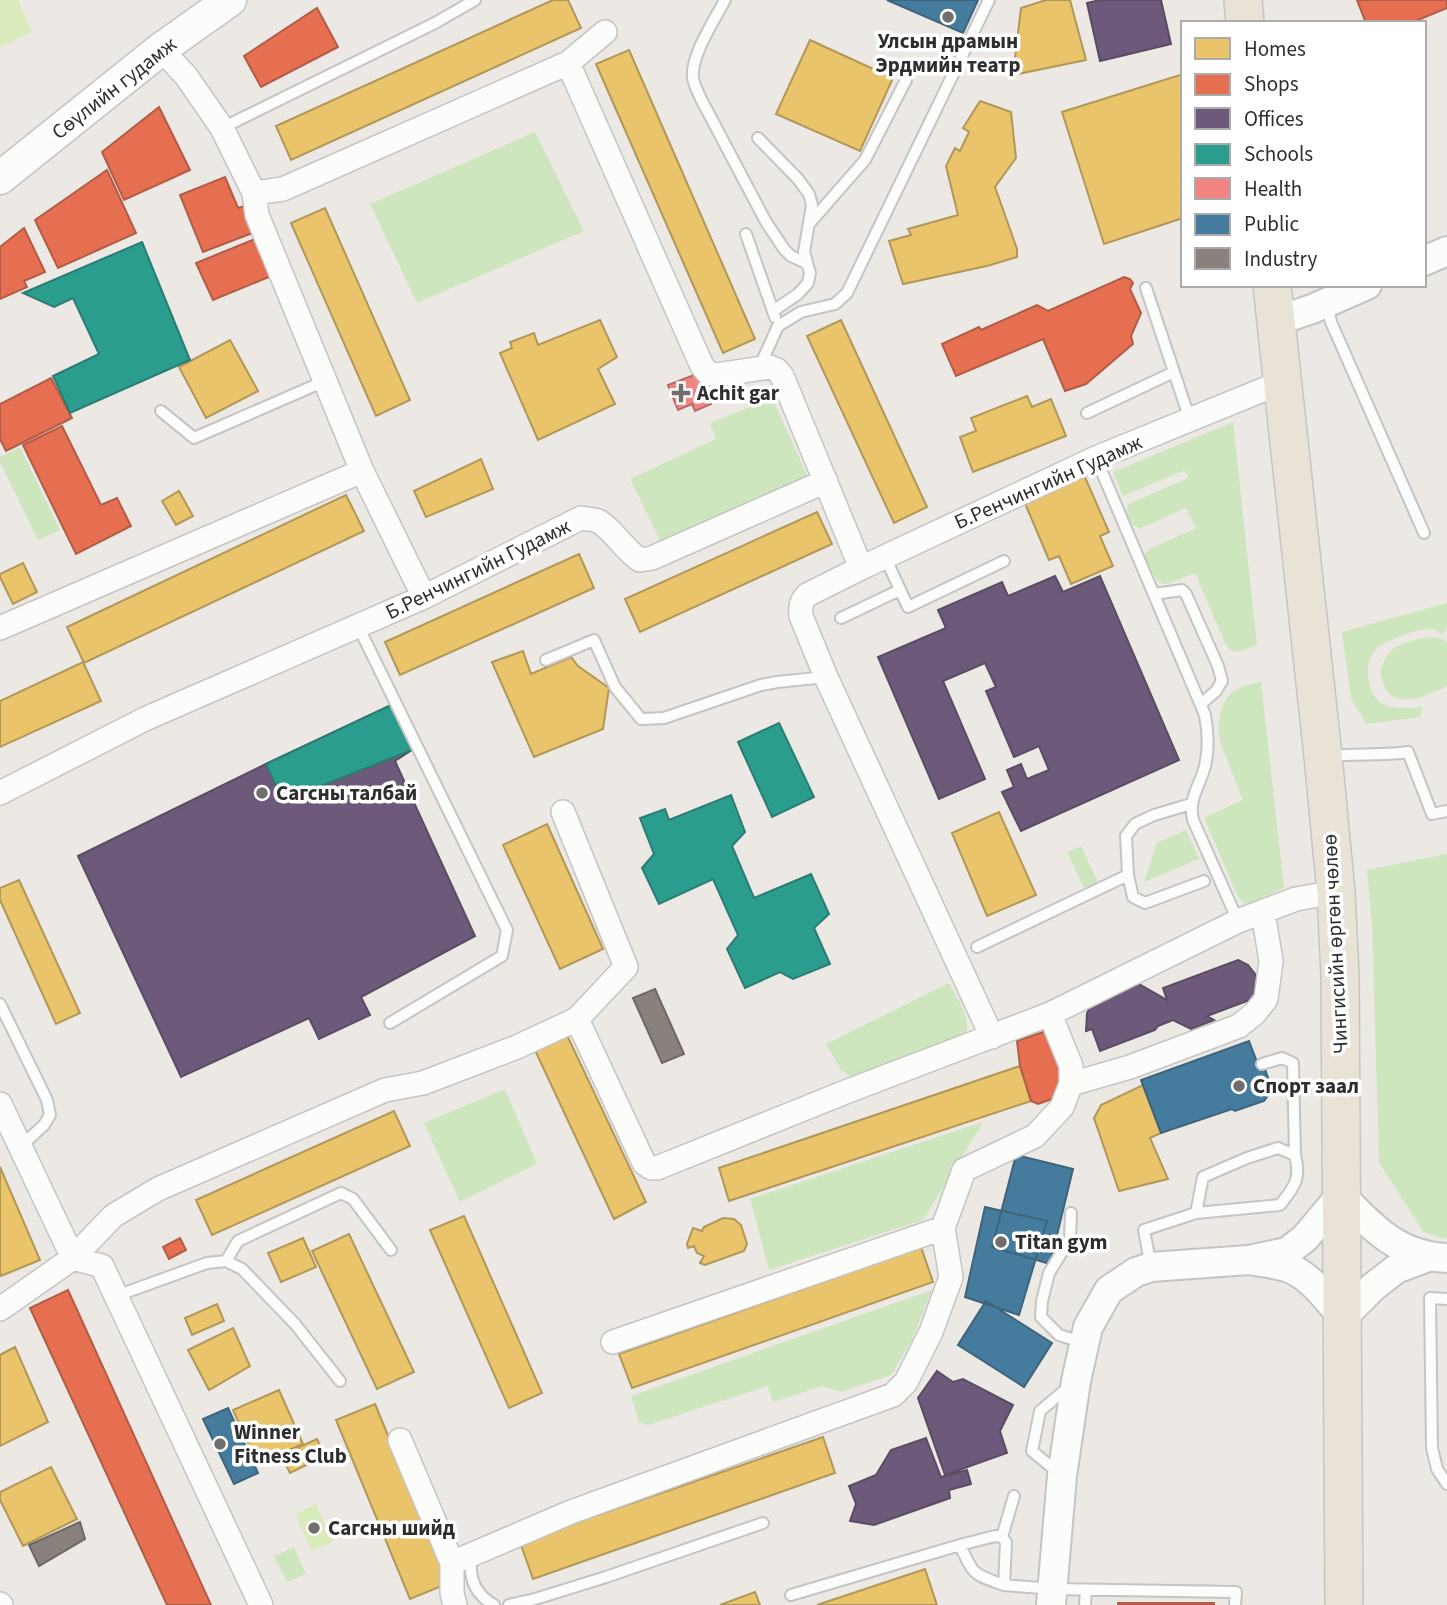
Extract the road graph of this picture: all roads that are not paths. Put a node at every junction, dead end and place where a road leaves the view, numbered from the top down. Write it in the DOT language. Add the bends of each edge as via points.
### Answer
graph roads {
  1 [pos="230,0"];
  2 [pos="475,0"];
  3 [pos="725,0"];
  4 [pos="989,0"];
  5 [pos="1243,0"];
  6 [pos="1245,21"];
  7 [pos="605,32"];
  8 [pos="161,49"];
  9 [pos="568,63"];
  10 [pos="906,80"];
  11 [pos="222,128"];
  12 [pos="758,138"];
  13 [pos="0,178"];
  14 [pos="254,192"];
  15 [pos="809,224"];
  16 [pos="746,234"];
  17 [pos="1447,251"];
  18 [pos="1426,260"];
  19 [pos="806,263"];
  20 [pos="1272,287"];
  21 [pos="1362,287"];
  22 [pos="1146,288"];
  23 [pos="1327,302"];
  24 [pos="773,311"];
  25 [pos="1276,321"];
  26 [pos="778,326"];
  27 [pos="759,368"];
  28 [pos="1174,372"];
  29 [pos="325,381"];
  30 [pos="1282,382"];
  31 [pos="161,411"];
  32 [pos="1087,413"];
  33 [pos="1190,420"];
  34 [pos="1096,458"];
  35 [pos="362,471"];
  36 [pos="826,481"];
  37 [pos="1424,533"];
  38 [pos="885,557"];
  39 [pos="1004,561"];
  40 [pos="861,568"];
  41 [pos="900,590"];
  42 [pos="1154,594"];
  43 [pos="424,597"];
  44 [pos="841,618"];
  45 [pos="358,626"];
  46 [pos="0,628"];
  47 [pos="546,660"];
  48 [pos="826,677"];
  49 [pos="1201,704"];
  50 [pos="1323,756"];
  51 [pos="0,793"];
  52 [pos="1191,804"];
  53 [pos="1447,811"];
  54 [pos="563,812"];
  55 [pos="1128,875"];
  56 [pos="1204,881"];
  57 [pos="1336,892"];
  58 [pos="1263,912"];
  59 [pos="1238,921"];
  60 [pos="977,947"];
  61 [pos="0,1004"];
  62 [pos="1050,1014"];
  63 [pos="577,1019"];
  64 [pos="390,1023"];
  65 [pos="992,1037"];
  66 [pos="1262,1064"];
  67 [pos="1071,1084"];
  68 [pos="0,1104"];
  69 [pos="20,1147"];
  70 [pos="1295,1155"];
  71 [pos="1341,1195"];
  72 [pos="1070,1213"];
  73 [pos="1196,1213"];
  74 [pos="943,1228"];
  75 [pos="391,1250"];
  76 [pos="73,1258"];
  77 [pos="1437,1258"];
  78 [pos="1249,1260"];
  79 [pos="226,1261"];
  80 [pos="1151,1266"];
  81 [pos="116,1296"];
  82 [pos="1447,1299"];
  83 [pos="0,1309"];
  84 [pos="1343,1317"];
  85 [pos="613,1342"];
  86 [pos="1083,1349"];
  87 [pos="340,1381"];
  88 [pos="400,1440"];
  89 [pos="1447,1484"];
  90 [pos="1014,1496"];
  91 [pos="763,1522"];
  92 [pos="1002,1537"];
  93 [pos="960,1545"];
  94 [pos="462,1558"];
  95 [pos="1004,1585"];
  96 [pos="1086,1590"];
  97 [pos="791,1595"];
  98 [pos="1052,1597"];
  99 [pos="261,1605"];
  100 [pos="455,1605"];
  101 [pos="494,1605"];
  102 [pos="509,1605"];
  103 [pos="1085,1605"];
  104 [pos="1235,1605"];
  105 [pos="1344,1605"];
  1 -- 8 [label="main road, Сөүлийн гудамж"];
  2 -- 11 [label="lane"];
  3 -- 19 [label="lane" via="693,67 694,80 766,222 784,249"];
  4 -- 26 [label="lane" via="847,293 835,304 801,312"];
  5 -- 6 [label="highway"];
  7 -- 9 [label="street"];
  8 -- 11 [label="street"];
  8 -- 13 [label="main road, Сөүлийн гудамж"];
  9 -- 14 [label="street" via="283,189"];
  9 -- 27 [label="street" via="702,366 716,375"];
  10 -- 15 [label="lane" via="865,159"];
  11 -- 14 [label="street"];
  12 -- 15 [label="lane" via="809,194"];
  14 -- 29 [label="street" via="257,215"];
  15 -- 19 [label="lane"];
  16 -- 24 [label="lane"];
  17 -- 18 [label="street"];
  19 -- 24 [label="lane" via="807,283"];
  20 -- 25 [label="highway, Чингисийн өргөн чөлөө"];
  21 -- 23 [label="street"];
  22 -- 28 [label="lane"];
  23 -- 25 [label="street"];
  23 -- 37 [label="lane" via="1331,322"];
  24 -- 26 [label="lane"];
  25 -- 30 [label="highway, Чингисийн өргөн чөлөө"];
  26 -- 27 [label="lane"];
  27 -- 36 [label="street" via="770,367 782,376"];
  28 -- 32 [label="lane"];
  28 -- 33 [label="lane"];
  29 -- 31 [label="lane" via="194,438"];
  29 -- 35 [label="street"];
  30 -- 33 [label="street, Б.Ренчингийн Гудамж"];
  30 -- 50 [label="highway, Чингисийн өргөн чөлөө"];
  33 -- 34 [label="street, Б.Ренчингийн Гудамж"];
  34 -- 38 [label="street, Б.Ренчингийн Гудамж"];
  34 -- 42 [label="lane"];
  35 -- 43 [label="street"];
  35 -- 46 [label="street"];
  36 -- 40 [label="street"];
  36 -- 43 [label="street, Б.Ренчингийн Гудамж" via="640,560 598,521 581,518"];
  38 -- 40 [label="street, Б.Ренчингийн Гудамж"];
  38 -- 41 [label="lane"];
  39 -- 41 [label="lane" via="908,607"];
  40 -- 48 [label="street, Б.Ренчингийн Гудамж" via="807,595 800,607"];
  41 -- 44 [label="lane"];
  42 -- 49 [label="lane"];
  42 -- 49 [label="lane" via="1182,590 1186,594 1218,666 1222,681"];
  43 -- 45 [label="street, Б.Ренчингийн Гудамж"];
  45 -- 51 [label="street, Б.Ренчингийн Гудамж" via="145,719"];
  45 -- 64 [label="lane" via="507,930 502,956"];
  47 -- 48 [label="lane" via="594,640 615,687 641,719 664,718 761,685"];
  48 -- 65 [label="street"];
  49 -- 52 [label="lane" via="1208,751"];
  50 -- 53 [label="lane" via="1408,752 1432,814"];
  50 -- 57 [label="highway, Чингисийн өргөн чөлөө"];
  52 -- 55 [label="lane" via="1135,824 1126,836"];
  52 -- 59 [label="lane" via="1193,820"];
  54 -- 63 [label="street" via="626,967"];
  55 -- 56 [label="lane" via="1133,897 1145,903"];
  55 -- 60 [label="lane"];
  57 -- 58 [label="street" via="1296,899"];
  57 -- 71 [label="highway, Чингисийн өргөн чөлөө"];
  58 -- 59 [label="street"];
  58 -- 67 [label="street" via="1271,961 1266,999 1255,1013 1239,1026"];
  59 -- 62 [label="street"];
  61 -- 69 [label="lane" via="50,1115"];
  62 -- 65 [label="street"];
  62 -- 67 [label="street" via="1071,1066"];
  63 -- 65 [label="street" via="644,1163 654,1168"];
  63 -- 76 [label="street" via="423,1083 385,1090 158,1189 113,1216"];
  66 -- 70 [label="lane" via="1282,1058 1293,1063"];
  67 -- 74 [label="street" via="1062,1107 1035,1136 964,1170"];
  68 -- 69 [label="street"];
  69 -- 76 [label="street"];
  70 -- 73 [label="lane" via="1278,1148 1203,1177"];
  70 -- 73 [label="lane" via="1299,1169 1295,1186 1280,1205"];
  71 -- 77 [label="street" via="1397,1245"];
  71 -- 78 [label="street" via="1287,1252"];
  71 -- 84 [label="highway, Чингисийн өргөн чөлөө"];
  72 -- 86 [label="lane" via="1070,1239 1049,1273 1041,1317"];
  73 -- 80 [label="lane" via="1144,1230"];
  74 -- 85 [label="street"];
  74 -- 94 [label="street" via="951,1277 931,1332 906,1382 892,1395 571,1512"];
  75 -- 79 [label="lane" via="353,1199 341,1193 238,1241"];
  76 -- 81 [label="street" via="102,1266"];
  76 -- 83 [label="street"];
  77 -- 84 [label="street" via="1396,1269"];
  78 -- 80 [label="street"];
  78 -- 84 [label="street" via="1300,1274"];
  79 -- 81 [label="lane" via="207,1263"];
  79 -- 87 [label="lane" via="242,1269 295,1324"];
  80 -- 86 [label="street" via="1109,1290 1088,1327"];
  81 -- 99 [label="street"];
  82 -- 89 [label="lane" via="1430,1298 1432,1448"];
  84 -- 105 [label="highway, Чингисийн өргөн чөлөө"];
  86 -- 98 [label="street" via="1062,1476"];
  88 -- 94 [label="street"];
  90 -- 92 [label="lane"];
  91 -- 102 [label="lane" via="606,1577"];
  92 -- 93 [label="lane"];
  92 -- 95 [label="lane" via="1006,1542"];
  93 -- 95 [label="lane" via="975,1574"];
  93 -- 97 [label="lane"];
  94 -- 100 [label="street" via="452,1593"];
  94 -- 101 [label="lane" via="470,1564 479,1594"];
  95 -- 98 [label="lane"];
  96 -- 98 [label="lane"];
  96 -- 103 [label="lane"];
  96 -- 104 [label="lane" via="1236,1592"];
}
